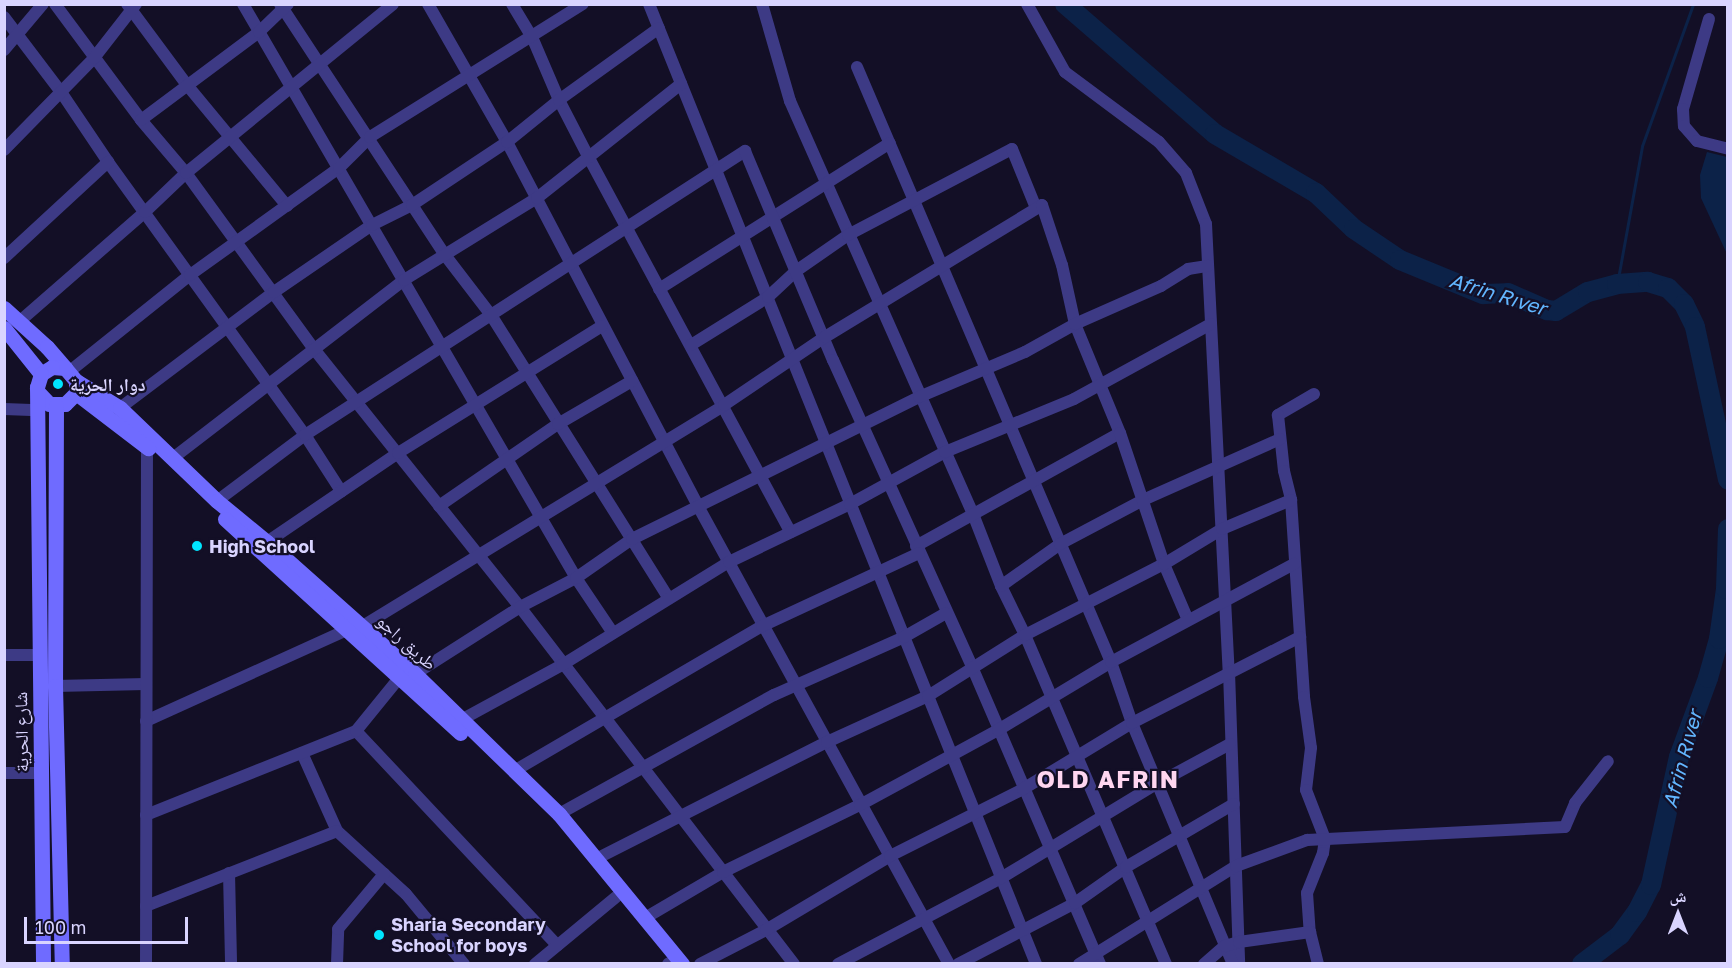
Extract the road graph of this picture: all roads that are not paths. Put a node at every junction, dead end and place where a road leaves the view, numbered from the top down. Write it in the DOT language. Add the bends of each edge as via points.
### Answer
graph roads {
  1 [pos="43,4"];
  2 [pos="55,4"];
  3 [pos="243,4"];
  4 [pos="393,4"];
  5 [pos="428,4"];
  6 [pos="512,4"];
  7 [pos="649,4"];
  8 [pos="762,4"];
  9 [pos="1027,4"];
  10 [pos="581,5"];
  11 [pos="131,6"];
  12 [pos="284,6"];
  13 [pos="4,17"];
  14 [pos="1709,19"];
  15 [pos="659,28"];
  16 [pos="259,32"];
  17 [pos="18,35"];
  18 [pos="532,38"];
  19 [pos="4,50"];
  20 [pos="94,58"];
  21 [pos="320,64"];
  22 [pos="857,68"];
  23 [pos="469,77"];
  24 [pos="681,84"];
  25 [pos="188,85"];
  26 [pos="292,87"];
  27 [pos="61,92"];
  28 [pos="559,100"];
  29 [pos="141,120"];
  30 [pos="232,137"];
  31 [pos="370,137"];
  32 [pos="507,142"];
  33 [pos="890,143"];
  34 [pos="1728,148"];
  35 [pos="4,150"];
  36 [pos="589,158"];
  37 [pos="108,162"];
  38 [pos="339,168"];
  39 [pos="716,170"];
  40 [pos="186,173"];
  41 [pos="826,183"];
  42 [pos="537,198"];
  43 [pos="915,202"];
  44 [pos="412,205"];
  45 [pos="287,206"];
  46 [pos="1036,208"];
  47 [pos="145,213"];
  48 [pos="773,216"];
  49 [pos="372,225"];
  50 [pos="626,228"];
  51 [pos="848,235"];
  52 [pos="743,236"];
  53 [pos="236,244"];
  54 [pos="445,255"];
  55 [pos="4,258"];
  56 [pos="570,264"];
  57 [pos="942,266"];
  58 [pos="1208,266"];
  59 [pos="796,271"];
  60 [pos="190,275"];
  61 [pos="404,280"];
  62 [pos="658,289"];
  63 [pos="274,292"];
  64 [pos="768,297"];
  65 [pos="880,306"];
  66 [pos="4,308"];
  67 [pos="491,315"];
  68 [pos="20,321"];
  69 [pos="1075,324"];
  70 [pos="1211,324"];
  71 [pos="602,326"];
  72 [pos="226,327"];
  73 [pos="4,328"];
  74 [pos="825,337"];
  75 [pos="691,345"];
  76 [pos="443,346"];
  77 [pos="314,349"];
  78 [pos="792,360"];
  79 [pos="985,367"];
  80 [pos="528,371"];
  81 [pos="41,374"];
  82 [pos="71,378"];
  83 [pos="632,381"];
  84 [pos="267,384"];
  85 [pos="1101,384"];
  86 [pos="38,392"];
  87 [pos="1314,394"];
  88 [pos="919,397"];
  89 [pos="358,401"];
  90 [pos="476,404"];
  91 [pos="724,405"];
  92 [pos="56,406"];
  93 [pos="120,408"];
  94 [pos="4,409"];
  95 [pos="38,410"];
  96 [pos="558,424"];
  97 [pos="863,426"];
  98 [pos="1010,426"];
  99 [pos="1120,433"];
  100 [pos="304,435"];
  101 [pos="1280,439"];
  102 [pos="664,441"];
  103 [pos="827,442"];
  104 [pos="147,447"];
  105 [pos="945,452"];
  106 [pos="398,453"];
  107 [pos="507,457"];
  108 [pos="173,458"];
  109 [pos="1218,465"];
  110 [pos="763,477"];
  111 [pos="1033,481"];
  112 [pos="889,483"];
  113 [pos="596,484"];
  114 [pos="341,491"];
  115 [pos="1143,500"];
  116 [pos="1291,500"];
  117 [pos="217,501"];
  118 [pos="850,504"];
  119 [pos="439,506"];
  120 [pos="698,506"];
  121 [pos="973,514"];
  122 [pos="540,515"];
  123 [pos="1222,529"];
  124 [pos="790,532"];
  125 [pos="632,539"];
  126 [pos="267,542"];
  127 [pos="1060,544"];
  128 [pos="918,549"];
  129 [pos="477,555"];
  130 [pos="729,562"];
  131 [pos="1164,564"];
  132 [pos="1294,564"];
  133 [pos="878,573"];
  134 [pos="576,578"];
  135 [pos="1001,586"];
  136 [pos="39,587"];
  137 [pos="55,588"];
  138 [pos="668,597"];
  139 [pos="1226,599"];
  140 [pos="1086,603"];
  141 [pos="520,608"];
  142 [pos="946,613"];
  143 [pos="1188,620"];
  144 [pos="762,626"];
  145 [pos="354,628"];
  146 [pos="613,633"];
  147 [pos="1025,635"];
  148 [pos="904,637"];
  149 [pos="1300,637"];
  150 [pos="4,655"];
  151 [pos="39,655"];
  152 [pos="1111,662"];
  153 [pos="562,665"];
  154 [pos="973,669"];
  155 [pos="1229,672"];
  156 [pos="415,674"];
  157 [pos="399,678"];
  158 [pos="146,684"];
  159 [pos="55,686"];
  160 [pos="798,687"];
  161 [pos="928,696"];
  162 [pos="1051,698"];
  163 [pos="603,718"];
  164 [pos="461,720"];
  165 [pos="146,722"];
  166 [pos="1132,723"];
  167 [pos="48,727"];
  168 [pos="998,730"];
  169 [pos="356,731"];
  170 [pos="827,742"];
  171 [pos="1230,744"];
  172 [pos="302,753"];
  173 [pos="951,755"];
  174 [pos="1078,756"];
  175 [pos="1608,761"];
  176 [pos="642,767"];
  177 [pos="514,771"];
  178 [pos="41,772"];
  179 [pos="4,773"];
  180 [pos="1156,784"];
  181 [pos="1023,789"];
  182 [pos="1234,804"];
  183 [pos="860,805"];
  184 [pos="559,814"];
  185 [pos="975,814"];
  186 [pos="146,815"];
  187 [pos="1103,815"];
  188 [pos="680,816"];
  189 [pos="337,831"];
  190 [pos="1178,836"];
  191 [pos="1325,839"];
  192 [pos="1050,850"];
  193 [pos="890,856"];
  194 [pos="596,859"];
  195 [pos="1236,866"];
  196 [pos="1126,867"];
  197 [pos="723,872"];
  198 [pos="229,873"];
  199 [pos="384,874"];
  200 [pos="1001,878"];
  201 [pos="1200,890"];
  202 [pos="616,897"];
  203 [pos="1075,903"];
  204 [pos="146,906"];
  205 [pos="645,918"];
  206 [pos="923,918"];
  207 [pos="1148,922"];
  208 [pos="766,930"];
  209 [pos="1023,930"];
  210 [pos="1310,932"];
  211 [pos="1239,942"];
  212 [pos="557,945"];
  213 [pos="1225,946"];
  214 [pos="1097,958"];
  215 [pos="43,963"];
  216 [pos="62,963"];
  217 [pos="146,963"];
  218 [pos="231,963"];
  219 [pos="337,963"];
  220 [pos="464,963"];
  221 [pos="535,963"];
  222 [pos="672,963"];
  223 [pos="700,963"];
  224 [pos="794,963"];
  225 [pos="838,963"];
  226 [pos="949,963"];
  227 [pos="958,963"];
  228 [pos="1036,963"];
  229 [pos="1079,963"];
  230 [pos="1166,963"];
  231 [pos="1204,963"];
  232 [pos="1233,963"];
  233 [pos="1239,963"];
  234 [pos="1318,963"];
  1 -- 17 [label="street"];
  2 -- 20 [label="street"];
  3 -- 16 [label="street"];
  4 -- 21 [label="street"];
  5 -- 23 [label="street"];
  6 -- 18 [label="street"];
  7 -- 15 [label="street"];
  8 -- 41 [label="street" via="790,101"];
  9 -- 58 [label="street" via="1065,72 1159,142 1186,174 1206,224"];
  10 -- 18 [label="street"];
  11 -- 20 [label="street"];
  11 -- 25 [label="street"];
  12 -- 16 [label="street"];
  12 -- 21 [label="street"];
  13 -- 17 [label="street"];
  14 -- 34 [label="street" via="1683,109 1684,126 1697,141"];
  15 -- 24 [label="street"];
  15 -- 28 [label="street"];
  16 -- 25 [label="street"];
  16 -- 26 [label="street"];
  17 -- 19 [label="street"];
  17 -- 27 [label="street"];
  18 -- 23 [label="street"];
  18 -- 28 [label="street"];
  20 -- 27 [label="street"];
  20 -- 29 [label="street"];
  21 -- 26 [label="street"];
  21 -- 31 [label="street"];
  22 -- 33 [label="street"];
  23 -- 31 [label="street"];
  23 -- 32 [label="street"];
  24 -- 36 [label="street"];
  24 -- 39 [label="street"];
  25 -- 29 [label="street"];
  25 -- 30 [label="street"];
  26 -- 30 [label="street"];
  26 -- 38 [label="street"];
  27 -- 35 [label="street"];
  27 -- 37 [label="street"];
  28 -- 32 [label="street"];
  28 -- 36 [label="street"];
  29 -- 40 [label="street"];
  30 -- 40 [label="street"];
  30 -- 45 [label="street"];
  31 -- 38 [label="street"];
  31 -- 44 [label="street"];
  32 -- 42 [label="street"];
  32 -- 44 [label="street"];
  33 -- 41 [label="street"];
  33 -- 43 [label="street"];
  36 -- 42 [label="street"];
  36 -- 50 [label="street"];
  37 -- 47 [label="street"];
  37 -- 55 [label="street"];
  38 -- 45 [label="street"];
  38 -- 49 [label="street"];
  39 -- 48 [label="street" via="745,151"];
  39 -- 50 [label="street"];
  39 -- 52 [label="street"];
  40 -- 47 [label="street"];
  40 -- 53 [label="street"];
  41 -- 48 [label="street"];
  41 -- 51 [label="street"];
  42 -- 54 [label="street"];
  42 -- 56 [label="street"];
  43 -- 46 [label="street" via="1012,149"];
  43 -- 51 [label="street"];
  43 -- 57 [label="street"];
  44 -- 49 [label="street"];
  44 -- 54 [label="street"];
  45 -- 53 [label="street"];
  46 -- 57 [label="street"];
  46 -- 69 [label="street" via="1042,205 1062,264"];
  47 -- 60 [label="street"];
  47 -- 68 [label="street"];
  48 -- 52 [label="street"];
  48 -- 59 [label="street"];
  49 -- 61 [label="street"];
  49 -- 63 [label="street"];
  50 -- 56 [label="street"];
  50 -- 62 [label="street"];
  51 -- 59 [label="street"];
  51 -- 65 [label="street"];
  52 -- 62 [label="street"];
  52 -- 64 [label="street"];
  53 -- 60 [label="street"];
  53 -- 63 [label="street"];
  54 -- 61 [label="street"];
  54 -- 67 [label="street"];
  56 -- 67 [label="street"];
  56 -- 71 [label="street"];
  57 -- 65 [label="street"];
  57 -- 79 [label="street"];
  58 -- 69 [label="street" via="1188,269 1161,286"];
  58 -- 70 [label="street"];
  59 -- 64 [label="street"];
  59 -- 74 [label="street"];
  60 -- 72 [label="street"];
  60 -- 82 [label="street"];
  61 -- 76 [label="street"];
  61 -- 77 [label="street"];
  62 -- 75 [label="street"];
  63 -- 72 [label="street"];
  63 -- 77 [label="street"];
  64 -- 75 [label="street"];
  64 -- 78 [label="street"];
  65 -- 74 [label="street"];
  65 -- 88 [label="street"];
  66 -- 68 [label="main road, طريق راجو"];
  67 -- 76 [label="street"];
  67 -- 80 [label="street"];
  68 -- 82 [label="main road, طريق راجو" via="47,346"];
  69 -- 79 [label="street" via="1025,352"];
  69 -- 85 [label="street"];
  70 -- 85 [label="street"];
  70 -- 109 [label="street"];
  71 -- 80 [label="street"];
  71 -- 83 [label="street"];
  72 -- 84 [label="street"];
  72 -- 93 [label="street"];
  73 -- 81 [label="main road"];
  74 -- 78 [label="street"];
  74 -- 97 [label="street"];
  75 -- 91 [label="street"];
  76 -- 89 [label="street"];
  76 -- 90 [label="street"];
  77 -- 84 [label="street"];
  77 -- 89 [label="street"];
  78 -- 91 [label="street"];
  78 -- 103 [label="street"];
  79 -- 88 [label="street"];
  79 -- 98 [label="street"];
  80 -- 90 [label="street"];
  80 -- 96 [label="street"];
  81 -- 82 [label="main road" via="52,367"];
  81 -- 86 [label="main road"];
  82 -- 92 [label="main road" via="70,401"];
  82 -- 93 [label="main road, طريق راجو"];
  82 -- 104 [label="main road, طريق راجو"];
  83 -- 96 [label="street"];
  83 -- 102 [label="street"];
  84 -- 100 [label="street"];
  84 -- 108 [label="street"];
  85 -- 98 [label="street"];
  85 -- 99 [label="street"];
  86 -- 92 [label="main road" via="44,401"];
  86 -- 95 [label="main road, شارع الحرية"];
  87 -- 101 [label="street" via="1278,416"];
  88 -- 97 [label="street"];
  88 -- 105 [label="street"];
  89 -- 100 [label="street"];
  89 -- 106 [label="street"];
  90 -- 106 [label="street"];
  90 -- 107 [label="street"];
  91 -- 102 [label="street"];
  91 -- 110 [label="street"];
  92 -- 137 [label="main road, شارع الحرية"];
  93 -- 108 [label="main road, طريق راجو"];
  94 -- 95 [label="street"];
  95 -- 136 [label="main road, شارع الحرية"];
  96 -- 107 [label="street"];
  96 -- 113 [label="street"];
  97 -- 103 [label="street"];
  97 -- 112 [label="street"];
  98 -- 105 [label="street"];
  98 -- 111 [label="street"];
  99 -- 111 [label="street"];
  99 -- 115 [label="street"];
  100 -- 114 [label="street"];
  100 -- 117 [label="street"];
  101 -- 109 [label="street"];
  101 -- 116 [label="street"];
  102 -- 113 [label="street"];
  102 -- 120 [label="street"];
  103 -- 110 [label="street"];
  103 -- 118 [label="street"];
  104 -- 145 [label="main road, طريق راجو"];
  104 -- 158 [label="street"];
  105 -- 112 [label="street"];
  105 -- 121 [label="street"];
  106 -- 114 [label="street"];
  106 -- 119 [label="street"];
  107 -- 119 [label="street"];
  107 -- 122 [label="street"];
  108 -- 117 [label="main road, طريق راجو"];
  109 -- 115 [label="street"];
  109 -- 123 [label="street"];
  110 -- 120 [label="street"];
  110 -- 124 [label="street"];
  111 -- 121 [label="street"];
  111 -- 127 [label="street"];
  112 -- 118 [label="street"];
  112 -- 128 [label="street"];
  113 -- 122 [label="street"];
  113 -- 125 [label="street"];
  114 -- 126 [label="street"];
  115 -- 127 [label="street"];
  115 -- 131 [label="street"];
  116 -- 123 [label="street"];
  116 -- 132 [label="street"];
  117 -- 126 [label="main road, طريق راجو"];
  118 -- 124 [label="street"];
  118 -- 133 [label="street"];
  119 -- 129 [label="street"];
  120 -- 125 [label="street"];
  120 -- 130 [label="street"];
  121 -- 128 [label="street"];
  121 -- 135 [label="street"];
  122 -- 129 [label="street"];
  122 -- 134 [label="street"];
  123 -- 131 [label="street"];
  123 -- 139 [label="street"];
  124 -- 130 [label="street"];
  125 -- 134 [label="street"];
  125 -- 138 [label="street"];
  126 -- 145 [label="main road, طريق راجو"];
  127 -- 135 [label="street"];
  127 -- 140 [label="street"];
  128 -- 133 [label="street"];
  128 -- 142 [label="street"];
  129 -- 141 [label="street"];
  129 -- 145 [label="street"];
  130 -- 138 [label="street"];
  130 -- 144 [label="street"];
  131 -- 140 [label="street"];
  131 -- 143 [label="street"];
  132 -- 139 [label="street"];
  132 -- 149 [label="street"];
  133 -- 144 [label="street"];
  133 -- 148 [label="street"];
  134 -- 141 [label="street"];
  134 -- 146 [label="street"];
  135 -- 147 [label="street"];
  136 -- 137 [label="main road"];
  136 -- 151 [label="main road, شارع الحرية"];
  137 -- 159 [label="main road, شارع الحرية"];
  138 -- 146 [label="street"];
  139 -- 143 [label="street"];
  139 -- 155 [label="street"];
  140 -- 147 [label="street"];
  140 -- 152 [label="street"];
  141 -- 153 [label="street"];
  141 -- 156 [label="street"];
  142 -- 148 [label="street"];
  142 -- 154 [label="street"];
  143 -- 152 [label="street"];
  144 -- 160 [label="street"];
  144 -- 163 [label="street"];
  145 -- 156 [label="main road, طريق راجو"];
  145 -- 157 [label="main road, طريق راجو"];
  145 -- 165 [label="street"];
  146 -- 153 [label="street"];
  147 -- 154 [label="street"];
  147 -- 162 [label="street"];
  148 -- 160 [label="street"];
  148 -- 161 [label="street"];
  149 -- 155 [label="street"];
  149 -- 191 [label="street" via="1311,748 1306,790"];
  150 -- 151 [label="street"];
  151 -- 167 [label="main road, شارع الحرية"];
  152 -- 162 [label="street"];
  152 -- 166 [label="street"];
  153 -- 163 [label="street"];
  153 -- 164 [label="street"];
  154 -- 161 [label="street"];
  154 -- 168 [label="street"];
  155 -- 166 [label="street"];
  155 -- 171 [label="street"];
  156 -- 164 [label="main road, طريق راجو"];
  157 -- 169 [label="street"];
  157 -- 202 [label="main road, طريق راجو" via="543,810"];
  158 -- 159 [label="street"];
  158 -- 165 [label="street"];
  159 -- 167 [label="main road, شارع الحرية"];
  160 -- 170 [label="street"];
  160 -- 176 [label="street" via="774,695"];
  161 -- 170 [label="street"];
  161 -- 173 [label="street"];
  162 -- 168 [label="street"];
  162 -- 174 [label="street"];
  163 -- 176 [label="street"];
  163 -- 177 [label="street"];
  164 -- 177 [label="main road, طريق راجو"];
  165 -- 186 [label="street"];
  166 -- 174 [label="street"];
  166 -- 180 [label="street"];
  167 -- 178 [label="main road, شارع الحرية"];
  167 -- 216 [label="main road, شارع الحرية"];
  168 -- 173 [label="street"];
  168 -- 181 [label="street"];
  169 -- 172 [label="street"];
  169 -- 212 [label="street"];
  170 -- 183 [label="street"];
  170 -- 188 [label="street"];
  171 -- 180 [label="street"];
  171 -- 182 [label="street"];
  172 -- 186 [label="street"];
  172 -- 189 [label="street"];
  173 -- 183 [label="street"];
  173 -- 185 [label="street"];
  174 -- 181 [label="street"];
  174 -- 187 [label="street"];
  175 -- 191 [label="street" via="1575,802 1565,827"];
  176 -- 184 [label="street"];
  176 -- 188 [label="street"];
  177 -- 184 [label="main road, طريق راجو"];
  178 -- 179 [label="street"];
  178 -- 215 [label="main road, شارع الحرية"];
  180 -- 187 [label="street"];
  180 -- 190 [label="street"];
  181 -- 185 [label="street"];
  181 -- 192 [label="street"];
  182 -- 190 [label="street"];
  182 -- 195 [label="street"];
  183 -- 193 [label="street"];
  183 -- 197 [label="street"];
  184 -- 194 [label="main road, طريق راجو"];
  185 -- 193 [label="street"];
  185 -- 200 [label="street"];
  186 -- 204 [label="street"];
  187 -- 192 [label="street"];
  187 -- 196 [label="street"];
  188 -- 194 [label="street"];
  188 -- 197 [label="street"];
  189 -- 198 [label="street"];
  189 -- 199 [label="street"];
  190 -- 196 [label="street"];
  190 -- 201 [label="street"];
  191 -- 195 [label="street" via="1306,840"];
  191 -- 210 [label="street" via="1307,893"];
  192 -- 200 [label="street"];
  192 -- 203 [label="street"];
  193 -- 206 [label="street"];
  193 -- 208 [label="street"];
  194 -- 205 [label="main road, طريق راجو"];
  195 -- 201 [label="street"];
  195 -- 211 [label="street"];
  196 -- 203 [label="street"];
  196 -- 207 [label="street"];
  197 -- 205 [label="street"];
  197 -- 208 [label="street"];
  198 -- 204 [label="street"];
  198 -- 218 [label="street"];
  199 -- 219 [label="street" via="338,929"];
  199 -- 220 [label="street"];
  200 -- 206 [label="street"];
  200 -- 209 [label="street"];
  201 -- 207 [label="street"];
  201 -- 213 [label="street"];
  202 -- 212 [label="street"];
  202 -- 222 [label="main road, طريق راجو"];
  203 -- 209 [label="street"];
  203 -- 214 [label="street"];
  204 -- 217 [label="street"];
  205 -- 222 [label="main road, طريق راجو"];
  206 -- 225 [label="street"];
  206 -- 226 [label="street"];
  207 -- 214 [label="street"];
  207 -- 230 [label="street"];
  208 -- 223 [label="street"];
  208 -- 224 [label="street"];
  209 -- 227 [label="street"];
  209 -- 228 [label="street"];
  210 -- 211 [label="street"];
  210 -- 234 [label="street"];
  211 -- 213 [label="street"];
  211 -- 233 [label="street"];
  212 -- 221 [label="street"];
  213 -- 231 [label="street"];
  213 -- 232 [label="street"];
  214 -- 229 [label="street"];
}
